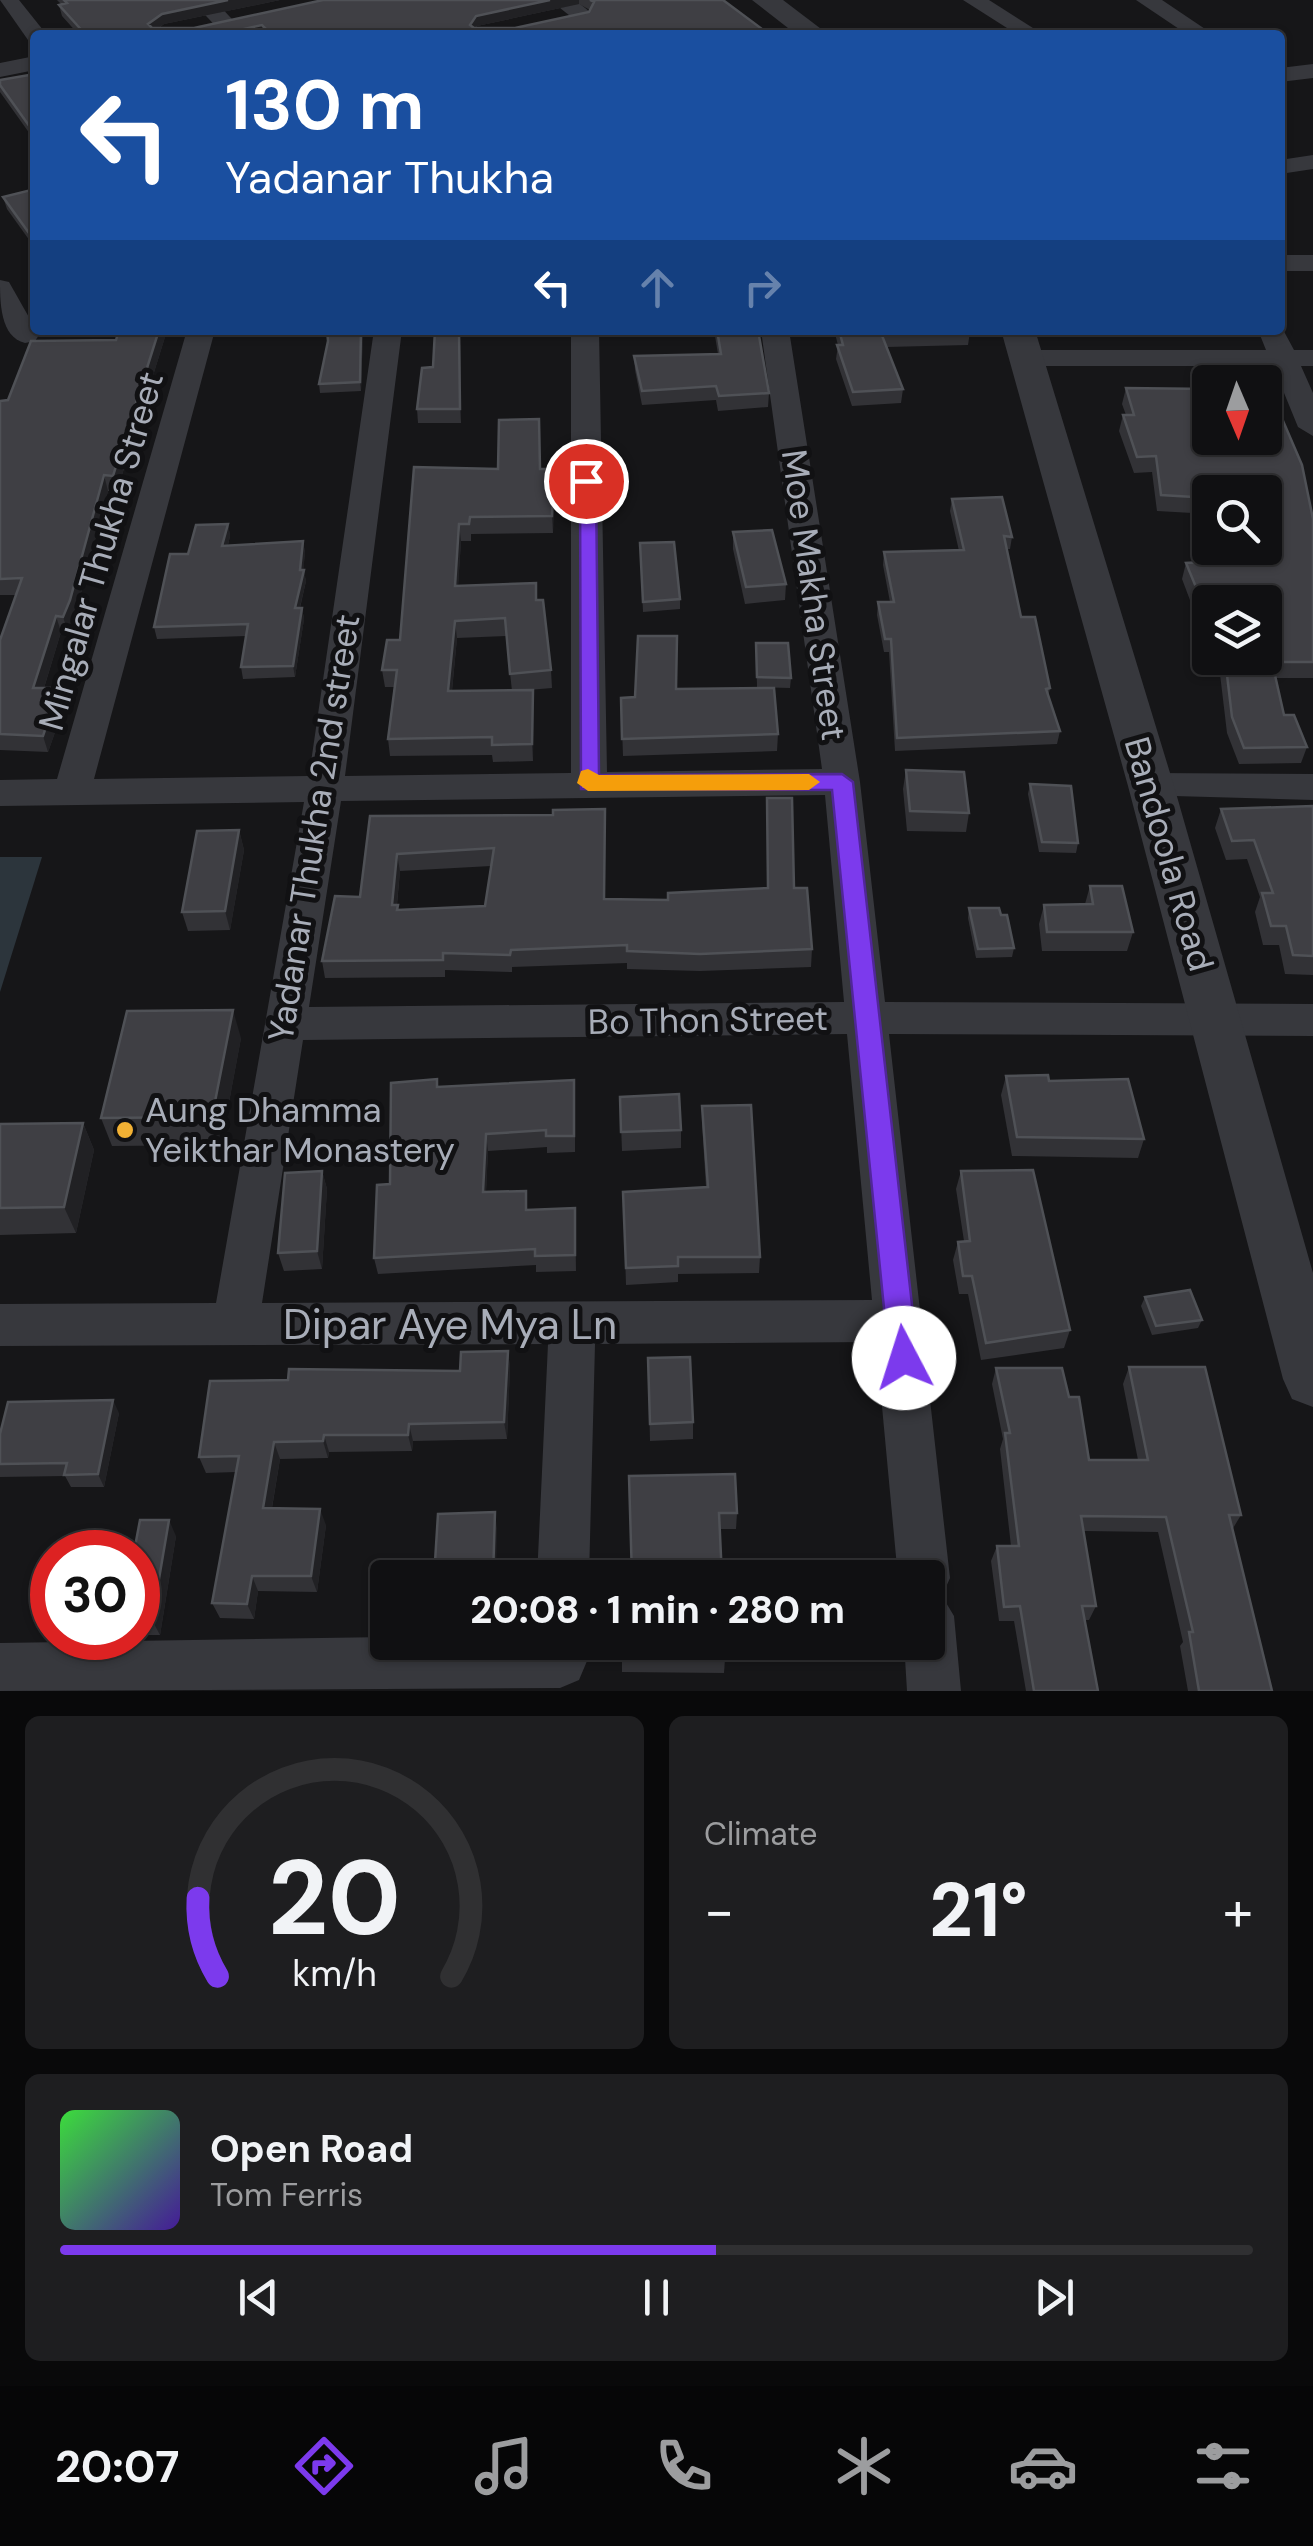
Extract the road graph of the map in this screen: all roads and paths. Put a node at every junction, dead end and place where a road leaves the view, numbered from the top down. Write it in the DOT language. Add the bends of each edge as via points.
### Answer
graph roads {
  1 [pos="8,0"];
  2 [pos="202,0"];
  3 [pos="561,0"];
  4 [pos="764,0"];
  5 [pos="974,0"];
  6 [pos="1147,0"];
  7 [pos="580,14"];
  8 [pos="258,15"];
  9 [pos="542,22"];
  10 [pos="194,29"];
  11 [pos="230,29"];
  12 [pos="32,30"];
  13 [pos="601,30"];
  14 [pos="808,30"];
  15 [pos="1025,30"];
  16 [pos="1195,30"];
  17 [pos="30,64"];
  18 [pos="0,70"];
  19 [pos="1313,71"];
  20 [pos="1285,74"];
  21 [pos="1313,162"];
  22 [pos="1285,166"];
  23 [pos="1285,263"];
  24 [pos="1313,263"];
  25 [pos="0,288"];
  26 [pos="22,335"];
  27 [pos="200,335"];
  28 [pos="387,335"];
  29 [pos="586,335"];
  30 [pos="776,335"];
  31 [pos="1277,335"];
  32 [pos="1021,344"];
  33 [pos="1299,358"];
  34 [pos="1313,427"];
  35 [pos="842,782"];
  36 [pos="588,783"];
  37 [pos="1151,786"];
  38 [pos="325,788"];
  39 [pos="1313,788"];
  40 [pos="72,792"];
  41 [pos="0,793"];
  42 [pos="869,1018"];
  43 [pos="1216,1018"];
  44 [pos="1313,1020"];
  45 [pos="283,1024"];
  46 [pos="1305,1320"];
  47 [pos="900,1321"];
  48 [pos="572,1323"];
  49 [pos="0,1325"];
  50 [pos="234,1325"];
  51 [pos="1313,1379"];
  52 [pos="564,1560"];
  53 [pos="922,1560"];
  54 [pos="932,1660"];
  55 [pos="560,1665"];
  56 [pos="0,1670"];
  57 [pos="934,1691"];
  1 -- 12 [label="street"];
  2 -- 11 [label="street"];
  3 -- 7 [label="street"];
  4 -- 14 [label="street"];
  5 -- 15 [label="street"];
  6 -- 16 [label="street"];
  7 -- 9 [label="street"];
  7 -- 13 [label="street"];
  8 -- 11 [label="street"];
  10 -- 11 [label="street"];
  17 -- 18 [label="street"];
  19 -- 20 [label="street"];
  21 -- 22 [label="street"];
  23 -- 24 [label="street"];
  25 -- 26 [label="street"];
  27 -- 40 [label="street, Mingalar Thukha Street"];
  28 -- 38 [label="street, Yadanar Thukha 2nd street"];
  29 -- 36 [label="street"];
  30 -- 35 [label="street, Moe Makha Street"];
  31 -- 33 [label="street"];
  32 -- 33 [label="street"];
  32 -- 37 [label="street, Bandoola Road"];
  33 -- 34 [label="street"];
  35 -- 36 [label="street"];
  35 -- 42 [label="street, Moe Makha Street"];
  36 -- 38 [label="street"];
  37 -- 39 [label="street"];
  37 -- 43 [label="street, Bandoola Road"];
  38 -- 40 [label="street"];
  38 -- 45 [label="street, Yadanar Thukha 2nd street"];
  40 -- 41 [label="street"];
  42 -- 43 [label="street, Bo Thon Street"];
  42 -- 45 [label="street, Bo Thon Street"];
  42 -- 47 [label="street, Moe Makha Street"];
  43 -- 44 [label="street, Bo Thon Street"];
  43 -- 46 [label="street, Bandoola Road"];
  45 -- 50 [label="street, Yadanar Thukha 2nd street"];
  46 -- 51 [label="street, Bandoola Road"];
  47 -- 48 [label="street, Dipar Aye Mya Ln"];
  47 -- 53 [label="street, Moe Makha Street"];
  48 -- 50 [label="street, Dipar Aye Mya Ln"];
  48 -- 52 [label="street"];
  49 -- 50 [label="street, Dipar Aye Mya Ln"];
  54 -- 57 [label="street"];
  55 -- 56 [label="street"];
}
